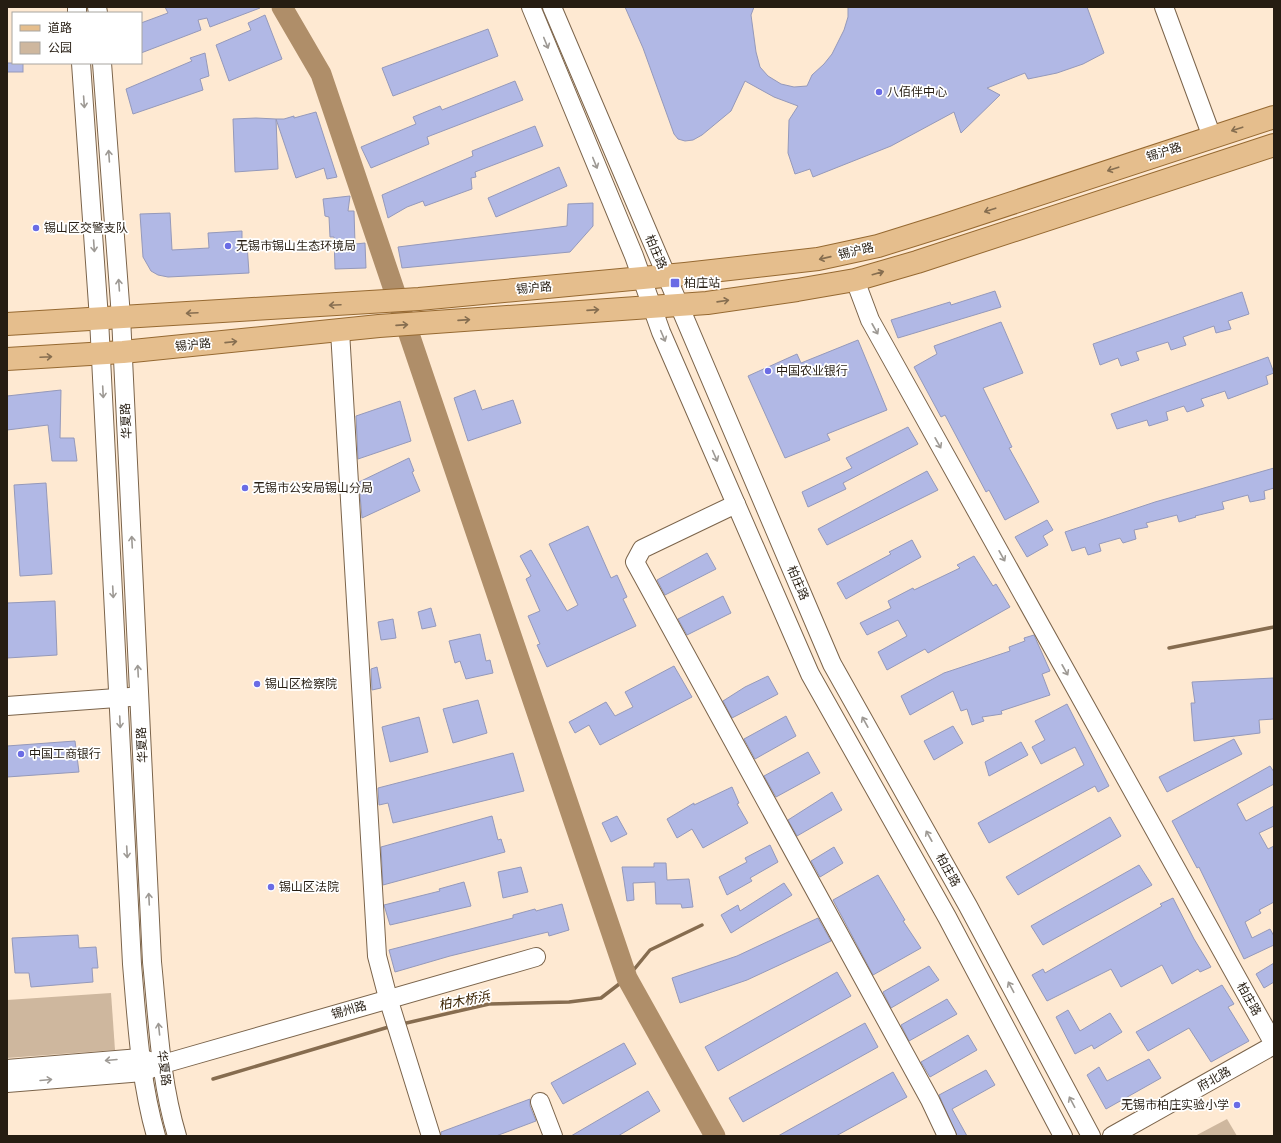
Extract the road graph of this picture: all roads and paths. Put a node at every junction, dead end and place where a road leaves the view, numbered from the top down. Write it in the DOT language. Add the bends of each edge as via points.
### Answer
graph roads {
  1 [pos="531,7"];
  2 [pos="552,7"];
  3 [pos="1164,7"];
  4 [pos="81,64"];
  5 [pos="102,64"];
  6 [pos="1274,117"];
  7 [pos="1212,137"];
  8 [pos="1274,145"];
  9 [pos="666,276"];
  10 [pos="642,278"];
  11 [pos="855,280"];
  12 [pos="679,305"];
  13 [pos="652,306"];
  14 [pos="121,317"];
  15 [pos="99,319"];
  16 [pos="7,324"];
  17 [pos="340,331"];
  18 [pos="123,352"];
  19 [pos="101,354"];
  20 [pos="7,359"];
  21 [pos="736,504"];
  22 [pos="139,696"];
  23 [pos="119,698"];
  24 [pos="7,706"];
  25 [pos="536,957"];
  26 [pos="388,998"];
  27 [pos="1274,1044"];
  28 [pos="163,1064"];
  29 [pos="141,1065"];
  30 [pos="7,1069"];
  31 [pos="7,1083"];
  32 [pos="540,1102"];
  33 [pos="156,1136"];
  34 [pos="177,1136"];
  35 [pos="431,1136"];
  36 [pos="553,1136"];
  37 [pos="947,1136"];
  38 [pos="1063,1136"];
  39 [pos="1091,1136"];
  40 [pos="1112,1136"];
  1 -- 10 [label="street, 柏庄路, one-way"];
  2 -- 9 [label="street, 柏庄路"];
  3 -- 7 [label="street"];
  4 -- 15 [label="street, 华夏路, one-way"];
  14 -- 5 [label="street, 华夏路, one-way"];
  6 -- 7 [label="main road, 锡沪路, one-way"];
  7 -- 9 [label="main road, 锡沪路, one-way" via="878,246 818,259"];
  11 -- 8 [label="main road, one-way"];
  9 -- 10 [label="main road, 锡沪路"];
  9 -- 12 [label="street, 柏庄路"];
  10 -- 13 [label="street, 柏庄路"];
  10 -- 14 [label="main road, 锡沪路, one-way" via="419,299"];
  12 -- 11 [label="main road, one-way" via="715,302"];
  11 -- 27 [label="street, 柏庄路, one-way" via="870,320"];
  12 -- 13 [label="main road"];
  39 -- 12 [label="street, 柏庄路, one-way" via="968,906 832,664"];
  17 -- 13 [label="main road, 锡沪路, one-way"];
  13 -- 21 [label="street, 柏庄路, one-way"];
  14 -- 15 [label="main road, 锡沪路"];
  14 -- 18 [label="street, 华夏路"];
  15 -- 16 [label="main road, 锡沪路"];
  15 -- 19 [label="street, 华夏路"];
  18 -- 17 [label="main road, 锡沪路, one-way"];
  17 -- 26 [label="street" via="377,956"];
  18 -- 19 [label="main road, 锡沪路"];
  22 -- 18 [label="street, 华夏路, one-way"];
  20 -- 19 [label="main road, 锡沪路, one-way"];
  19 -- 23 [label="street, 华夏路, one-way"];
  21 -- 37 [label="street" via="642,549 635,562"];
  21 -- 38 [label="street, 柏庄路" via="810,674 947,918"];
  22 -- 23 [label="street"];
  28 -- 22 [label="street, 华夏路, one-way" via="152,962"];
  23 -- 24 [label="street"];
  23 -- 29 [label="street, 华夏路, one-way" via="132,964"];
  25 -- 26 [label="street, 锡州路"];
  26 -- 28 [label="street, 锡州路"];
  26 -- 35 [label="street"];
  27 -- 40 [label="street, 府北路"];
  28 -- 29 [label="street, 锡州路"];
  28 -- 34 [label="street, 华夏路" via="170,1113"];
  29 -- 30 [label="street, 锡州路, one-way"];
  31 -- 29 [label="street, 锡州路, one-way"];
  29 -- 33 [label="street, 华夏路"];
  32 -- 36 [label="street"];
}
